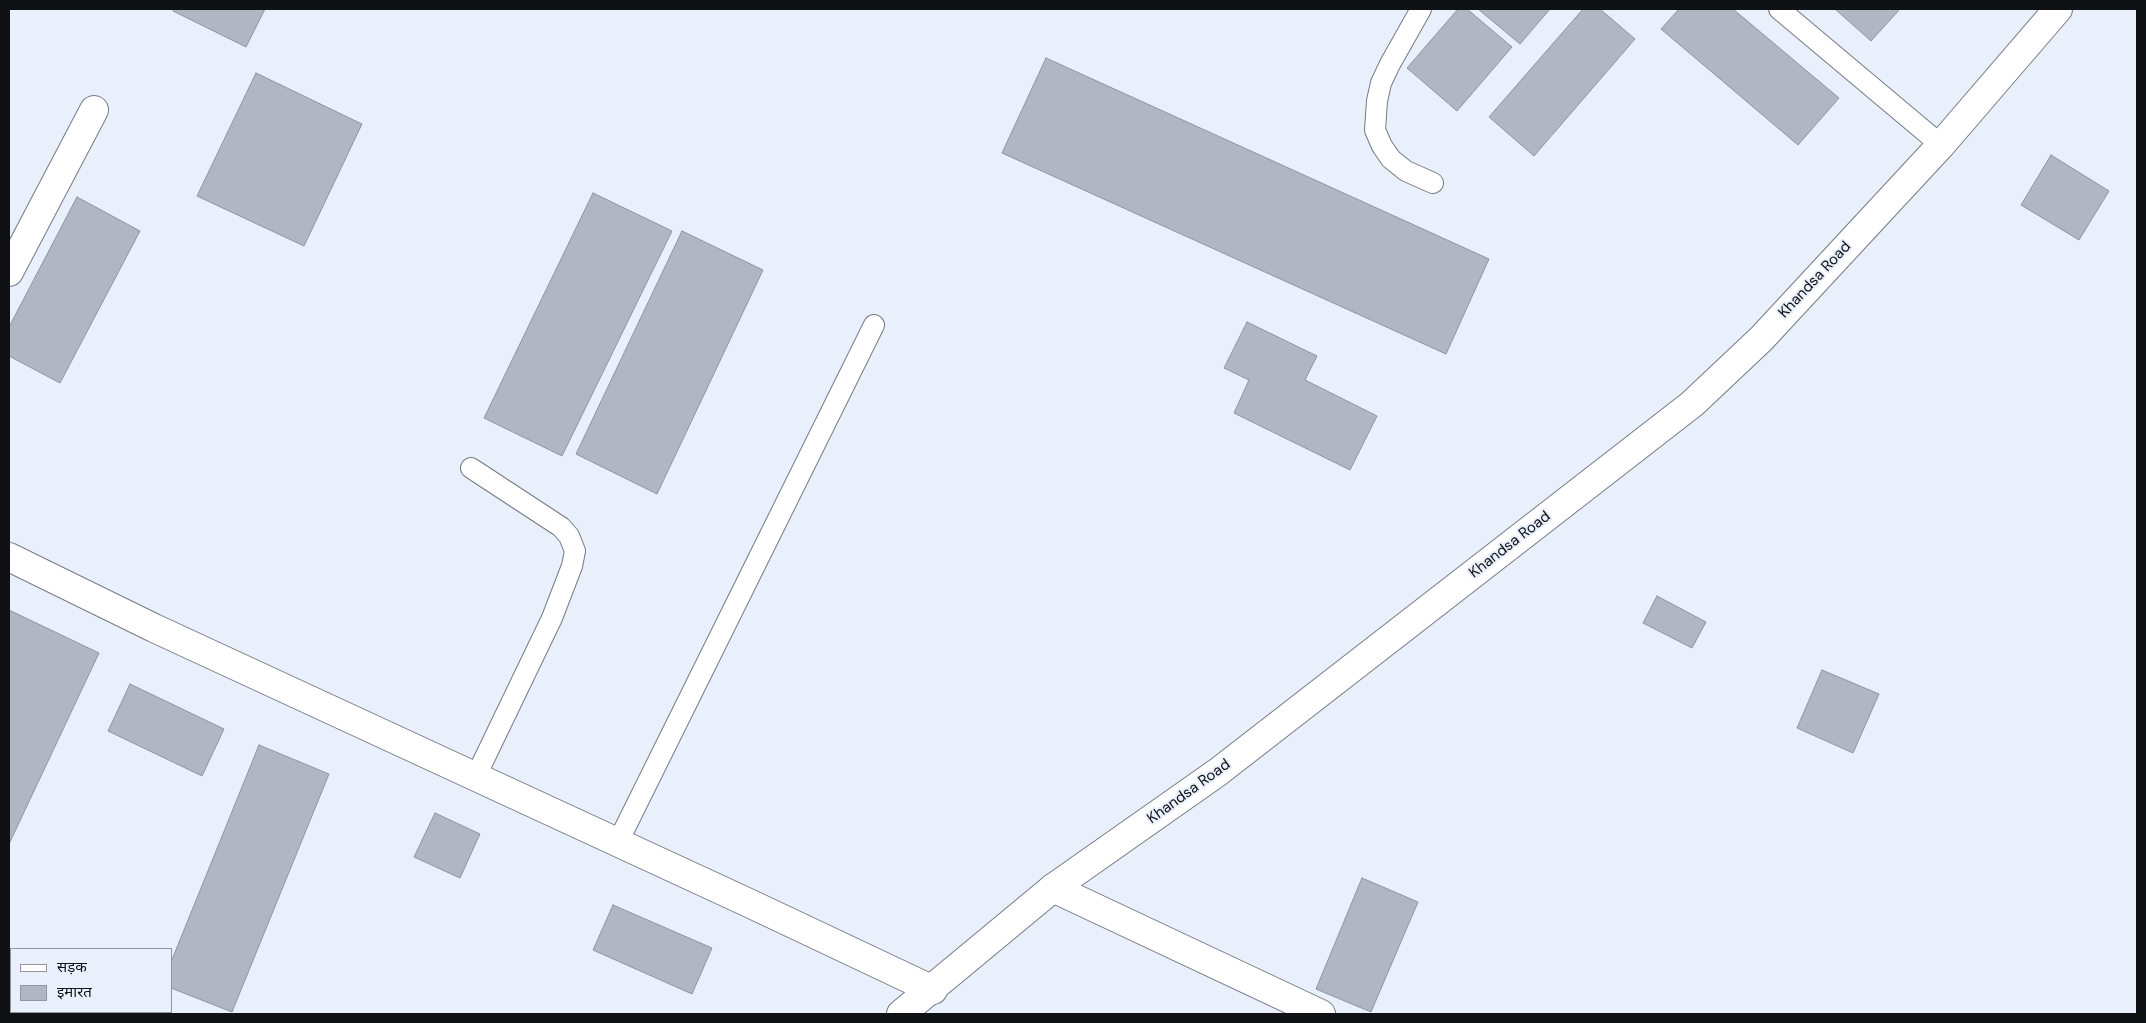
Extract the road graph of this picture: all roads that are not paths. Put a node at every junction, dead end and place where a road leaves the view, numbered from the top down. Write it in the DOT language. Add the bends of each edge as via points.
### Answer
graph roads {
  1 [pos="1421,9"];
  2 [pos="1779,9"];
  3 [pos="2058,9"];
  4 [pos="94,110"];
  5 [pos="1941,145"];
  6 [pos="1433,183"];
  7 [pos="9,272"];
  8 [pos="874,325"];
  9 [pos="471,468"];
  10 [pos="9,557"];
  11 [pos="476,776"];
  12 [pos="618,842"];
  13 [pos="1053,888"];
  14 [pos="933,990"];
  15 [pos="1315,1013"];
  16 [pos="901,1014"];
  1 -- 6 [label="lane" via="1381,84 1375,130 1391,159 1406,172"];
  2 -- 5 [label="lane"];
  3 -- 5 [label="street, Khandsa Road"];
  4 -- 7 [label="street"];
  5 -- 13 [label="street, Khandsa Road" via="1760,339 1692,404 1218,772"];
  8 -- 12 [label="lane"];
  9 -- 11 [label="lane" via="561,527 575,551 552,618"];
  10 -- 11 [label="street" via="154,628"];
  11 -- 12 [label="street"];
  12 -- 14 [label="street"];
  13 -- 14 [label="street, Khandsa Road"];
  13 -- 15 [label="street"];
  14 -- 16 [label="street, Khandsa Road"];
}
